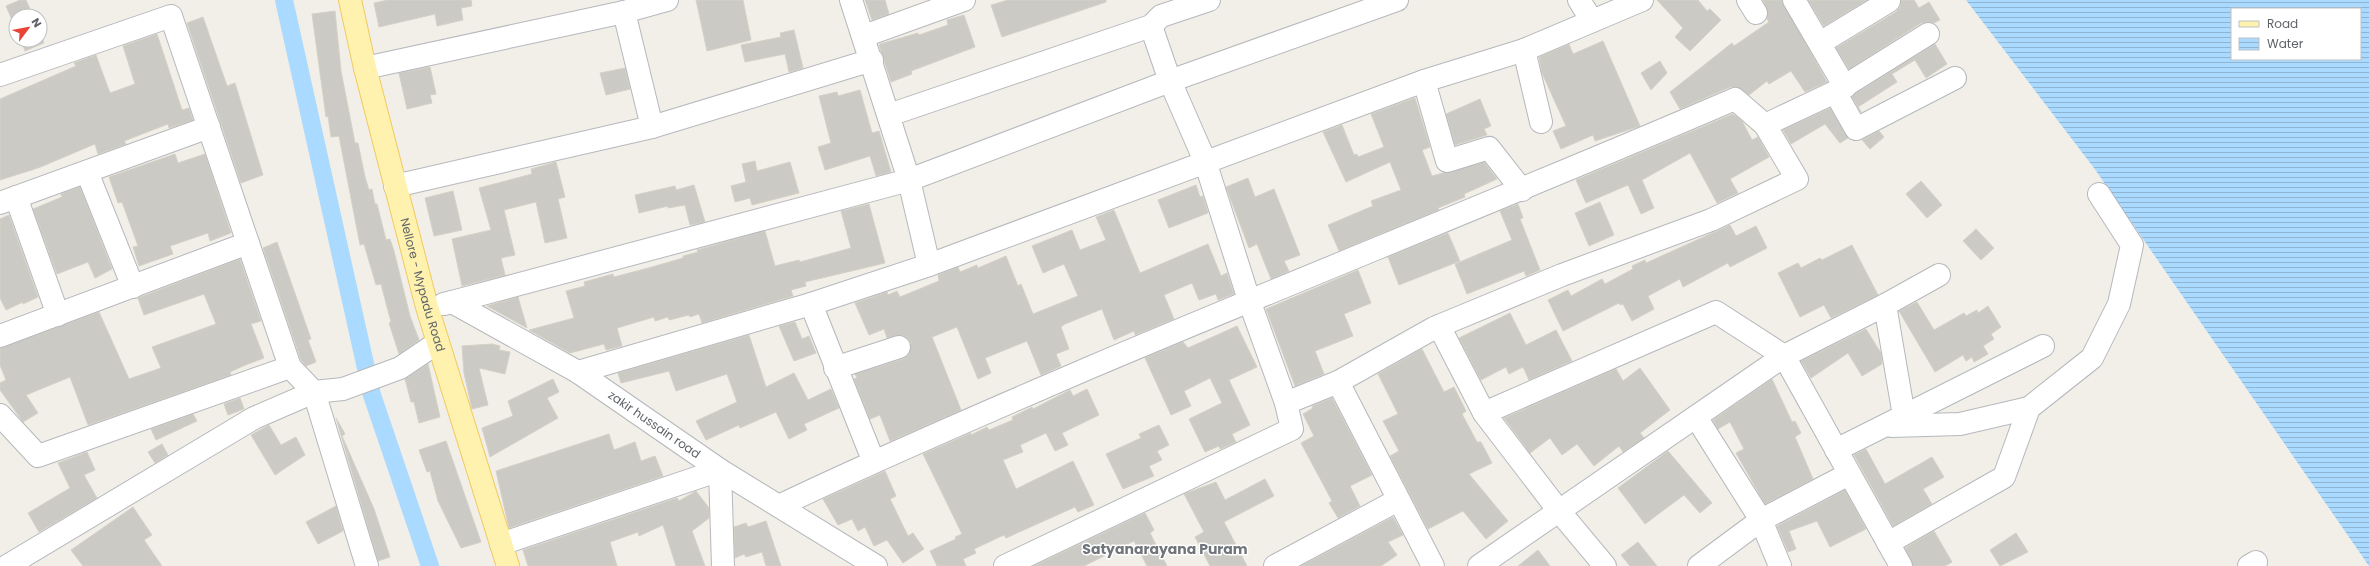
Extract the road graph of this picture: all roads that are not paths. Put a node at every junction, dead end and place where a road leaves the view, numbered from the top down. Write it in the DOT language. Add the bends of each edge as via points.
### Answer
graph roads {
  1 [pos="350,0"];
  2 [pos="667,0"];
  3 [pos="851,0"];
  4 [pos="964,0"];
  5 [pos="1209,0"];
  6 [pos="1397,0"];
  7 [pos="1579,0"];
  8 [pos="1642,0"];
  9 [pos="1794,0"];
  10 [pos="1890,1"];
  11 [pos="624,12"];
  12 [pos="1592,21"];
  13 [pos="1152,26"];
  14 [pos="1928,34"];
  15 [pos="864,36"];
  16 [pos="1820,43"];
  17 [pos="1524,50"];
  18 [pos="872,60"];
  19 [pos="365,68"];
  20 [pos="0,76"];
  21 [pos="1955,78"];
  22 [pos="1170,81"];
  23 [pos="1424,81"];
  24 [pos="1840,89"];
  25 [pos="889,115"];
  26 [pos="1541,122"];
  27 [pos="1765,125"];
  28 [pos="209,127"];
  29 [pos="652,127"];
  30 [pos="1205,161"];
  31 [pos="87,172"];
  32 [pos="909,180"];
  33 [pos="395,186"];
  34 [pos="1522,190"];
  35 [pos="2099,194"];
  36 [pos="8,200"];
  37 [pos="248,243"];
  38 [pos="929,265"];
  39 [pos="1938,275"];
  40 [pos="133,288"];
  41 [pos="1249,300"];
  42 [pos="452,302"];
  43 [pos="811,304"];
  44 [pos="1886,305"];
  45 [pos="427,307"];
  46 [pos="58,315"];
  47 [pos="1439,326"];
  48 [pos="0,336"];
  49 [pos="437,343"];
  50 [pos="2043,346"];
  51 [pos="899,347"];
  52 [pos="1784,356"];
  53 [pos="290,367"];
  54 [pos="835,368"];
  55 [pos="578,372"];
  56 [pos="1338,382"];
  57 [pos="314,392"];
  58 [pos="1286,403"];
  59 [pos="2029,408"];
  60 [pos="1484,413"];
  61 [pos="0,415"];
  62 [pos="1904,416"];
  63 [pos="1696,417"];
  64 [pos="1883,426"];
  65 [pos="1836,450"];
  66 [pos="873,460"];
  67 [pos="720,470"];
  68 [pos="1850,474"];
  69 [pos="1398,500"];
  70 [pos="779,506"];
  71 [pos="1559,511"];
  72 [pos="1761,520"];
  73 [pos="1888,543"];
  74 [pos="501,544"];
  75 [pos="7,566"];
  76 [pos="367,566"];
  77 [pos="508,566"];
  78 [pos="722,566"];
  79 [pos="876,566"];
  80 [pos="1005,566"];
  81 [pos="1275,566"];
  82 [pos="1433,566"];
  83 [pos="1479,566"];
  84 [pos="1605,566"];
  85 [pos="1699,566"];
  86 [pos="1780,566"];
  87 [pos="1901,566"];
  1 -- 19 [label="main road, Nellore - Mypadu Road"];
  2 -- 11 [label="street"];
  3 -- 15 [label="street"];
  4 -- 15 [label="street"];
  5 -- 13 [label="street" via="1161,16"];
  6 -- 22 [label="street"];
  7 -- 12 [label="street"];
  8 -- 12 [label="street"];
  9 -- 16 [label="street"];
  10 -- 16 [label="street"];
  11 -- 19 [label="street"];
  11 -- 29 [label="street"];
  12 -- 17 [label="street"];
  13 -- 22 [label="street"];
  13 -- 25 [label="street"];
  14 -- 24 [label="street"];
  15 -- 18 [label="street"];
  16 -- 24 [label="street"];
  17 -- 23 [label="street"];
  17 -- 26 [label="street"];
  18 -- 25 [label="street"];
  18 -- 29 [label="street"];
  19 -- 33 [label="main road, Nellore - Mypadu Road"];
  20 -- 28 [label="street" via="171,16"];
  21 -- 24 [label="street" via="1856,129"];
  22 -- 30 [label="street"];
  22 -- 32 [label="street"];
  23 -- 30 [label="street"];
  23 -- 34 [label="street" via="1447,161 1489,148"];
  24 -- 27 [label="street"];
  25 -- 32 [label="street"];
  27 -- 34 [label="street" via="1735,99"];
  27 -- 47 [label="street" via="1797,179 1711,220 1562,275"];
  28 -- 31 [label="street"];
  28 -- 37 [label="street"];
  29 -- 33 [label="street"];
  30 -- 38 [label="street"];
  30 -- 41 [label="street"];
  31 -- 36 [label="street"];
  31 -- 40 [label="street"];
  32 -- 38 [label="street"];
  32 -- 42 [label="street"];
  33 -- 45 [label="main road, Nellore - Mypadu Road"];
  34 -- 41 [label="street"];
  35 -- 59 [label="street" via="2132,245 2119,304 2092,358"];
  36 -- 46 [label="street"];
  37 -- 40 [label="street"];
  37 -- 53 [label="street"];
  38 -- 43 [label="street"];
  39 -- 44 [label="street"];
  40 -- 46 [label="street"];
  41 -- 58 [label="street"];
  41 -- 66 [label="street"];
  42 -- 45 [label="street"];
  42 -- 55 [label="street, zakir hussain road"];
  43 -- 54 [label="street"];
  43 -- 55 [label="street"];
  44 -- 52 [label="street"];
  44 -- 62 [label="street"];
  45 -- 49 [label="main road, Nellore - Mypadu Road"];
  46 -- 48 [label="street"];
  47 -- 56 [label="street"];
  47 -- 60 [label="street"];
  49 -- 57 [label="street" via="400,368 343,389"];
  49 -- 74 [label="main road, Nellore - Mypadu Road"];
  50 -- 62 [label="street"];
  51 -- 54 [label="street"];
  52 -- 60 [label="street" via="1716,312"];
  52 -- 63 [label="street"];
  52 -- 65 [label="street"];
  53 -- 57 [label="street"];
  53 -- 61 [label="street" via="38,456"];
  54 -- 66 [label="street"];
  55 -- 67 [label="street, zakir hussain road"];
  56 -- 58 [label="street"];
  56 -- 69 [label="street"];
  57 -- 75 [label="street" via="254,418"];
  57 -- 76 [label="street"];
  58 -- 80 [label="street" via="1292,429"];
  59 -- 64 [label="street" via="1960,424"];
  59 -- 73 [label="street" via="2004,477"];
  60 -- 71 [label="street"];
  62 -- 64 [label="street"];
  63 -- 71 [label="street"];
  63 -- 72 [label="street"];
  64 -- 65 [label="street"];
  65 -- 68 [label="street"];
  66 -- 70 [label="street"];
  67 -- 70 [label="street, zakir hussain road"];
  67 -- 74 [label="street"];
  67 -- 78 [label="street"];
  68 -- 72 [label="street"];
  68 -- 73 [label="street"];
  69 -- 81 [label="street"];
  69 -- 82 [label="street"];
  70 -- 79 [label="street, zakir hussain road"];
  71 -- 83 [label="street"];
  71 -- 84 [label="street"];
  72 -- 85 [label="street"];
  72 -- 86 [label="street"];
  73 -- 87 [label="street"];
  74 -- 77 [label="main road, Nellore - Mypadu Road"];
}
